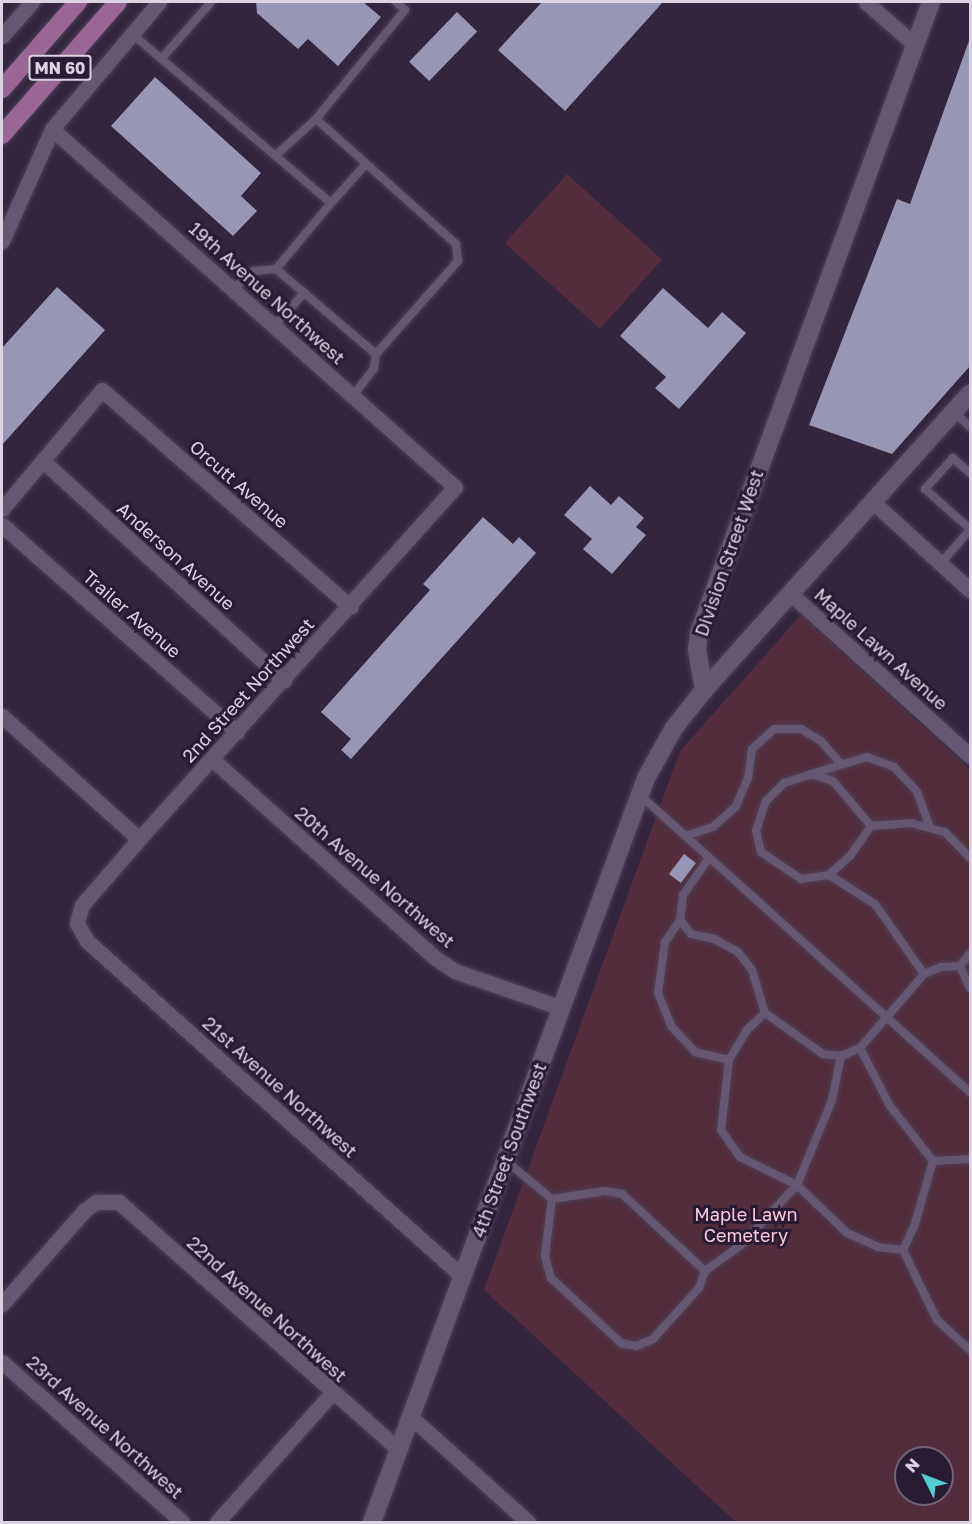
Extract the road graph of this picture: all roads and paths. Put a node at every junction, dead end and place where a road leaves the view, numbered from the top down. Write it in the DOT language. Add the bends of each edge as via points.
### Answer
graph roads {
  1 [pos="32,2"];
  2 [pos="78,2"];
  3 [pos="118,2"];
  4 [pos="159,2"];
  5 [pos="211,2"];
  6 [pos="396,2"];
  7 [pos="866,2"];
  8 [pos="931,2"];
  9 [pos="131,33"];
  10 [pos="2,36"];
  11 [pos="915,45"];
  12 [pos="162,58"];
  13 [pos="2,89"];
  14 [pos="316,119"];
  15 [pos="52,129"];
  16 [pos="2,135"];
  17 [pos="276,155"];
  18 [pos="366,164"];
  19 [pos="331,203"];
  20 [pos="2,241"];
  21 [pos="276,269"];
  22 [pos="233,289"];
  23 [pos="304,293"];
  24 [pos="274,326"];
  25 [pos="375,354"];
  26 [pos="970,393"];
  27 [pos="353,396"];
  28 [pos="954,412"];
  29 [pos="970,427"];
  30 [pos="43,462"];
  31 [pos="970,473"];
  32 [pos="455,487"];
  33 [pos="874,503"];
  34 [pos="2,509"];
  35 [pos="2,525"];
  36 [pos="970,530"];
  37 [pos="941,563"];
  38 [pos="970,590"];
  39 [pos="792,595"];
  40 [pos="351,607"];
  41 [pos="284,680"];
  42 [pos="704,690"];
  43 [pos="2,716"];
  44 [pos="237,732"];
  45 [pos="970,756"];
  46 [pos="212,759"];
  47 [pos="839,762"];
  48 [pos="811,774"];
  49 [pos="643,786"];
  50 [pos="871,826"];
  51 [pos="930,828"];
  52 [pos="686,836"];
  53 [pos="139,839"];
  54 [pos="710,858"];
  55 [pos="970,858"];
  56 [pos="829,875"];
  57 [pos="680,920"];
  58 [pos="77,923"];
  59 [pos="970,953"];
  60 [pos="960,966"];
  61 [pos="924,974"];
  62 [pos="970,988"];
  63 [pos="562,1008"];
  64 [pos="765,1012"];
  65 [pos="888,1016"];
  66 [pos="860,1048"];
  67 [pos="841,1056"];
  68 [pos="729,1060"];
  69 [pos="970,1092"];
  70 [pos="970,1159"];
  71 [pos="505,1160"];
  72 [pos="933,1161"];
  73 [pos="797,1185"];
  74 [pos="552,1199"];
  75 [pos="903,1250"];
  76 [pos="705,1270"];
  77 [pos="462,1276"];
  78 [pos="2,1304"];
  79 [pos="970,1350"];
  80 [pos="2,1362"];
  81 [pos="331,1394"];
  82 [pos="411,1417"];
  83 [pos="398,1449"];
  84 [pos="182,1522"];
  85 [pos="217,1522"];
  86 [pos="372,1522"];
  87 [pos="528,1522"];
  1 -- 10 [label="street"];
  2 -- 13 [label="main road, MN 60"];
  3 -- 16 [label="main road, MN 60"];
  4 -- 9 [label="street"];
  5 -- 12 [label="lane"];
  6 -- 14 [label="lane" via="405,10"];
  7 -- 11 [label="street"];
  8 -- 11 [label="street, Division Street West"];
  9 -- 12 [label="lane"];
  9 -- 15 [label="street"];
  11 -- 42 [label="street, Division Street West" via="699,633 697,650"];
  12 -- 17 [label="lane"];
  14 -- 17 [label="lane"];
  14 -- 18 [label="lane"];
  15 -- 20 [label="street"];
  15 -- 22 [label="street, 19th Avenue Northwest"];
  17 -- 19 [label="lane"];
  18 -- 19 [label="lane"];
  18 -- 25 [label="lane" via="456,244 458,261"];
  19 -- 21 [label="lane"];
  21 -- 22 [label="lane" via="254,271"];
  21 -- 23 [label="lane"];
  22 -- 24 [label="street, 19th Avenue Northwest"];
  23 -- 24 [label="lane"];
  23 -- 25 [label="lane"];
  24 -- 27 [label="street, 19th Avenue Northwest"];
  25 -- 27 [label="lane" via="374,368"];
  26 -- 28 [label="street"];
  27 -- 32 [label="street, 19th Avenue Northwest"];
  28 -- 29 [label="lane"];
  28 -- 33 [label="street"];
  30 -- 34 [label="street"];
  30 -- 40 [label="street, Orcutt Avenue" via="102,390"];
  30 -- 41 [label="street, Anderson Avenue"];
  31 -- 36 [label="lane" via="953,458 925,489"];
  32 -- 40 [label="street, 2nd Street Northwest"];
  33 -- 37 [label="street"];
  33 -- 39 [label="street"];
  35 -- 44 [label="street, Trailer Avenue"];
  36 -- 37 [label="lane"];
  37 -- 38 [label="street"];
  39 -- 42 [label="street"];
  39 -- 45 [label="street, Maple Lawn Avenue"];
  40 -- 41 [label="street, 2nd Street Northwest"];
  41 -- 44 [label="street, 2nd Street Northwest"];
  42 -- 49 [label="street, 4th Street Southwest" via="674,728"];
  43 -- 53 [label="street"];
  44 -- 46 [label="street, 2nd Street Northwest"];
  46 -- 53 [label="street, 2nd Street Northwest"];
  46 -- 63 [label="street, 20th Avenue Northwest" via="435,958 455,970"];
  47 -- 48 [label="lane"];
  47 -- 51 [label="lane" via="867,757 894,767 917,792"];
  47 -- 52 [label="lane" via="821,741 801,729 774,729 752,749 748,778 736,806 713,827"];
  48 -- 50 [label="lane" via="833,781"];
  48 -- 56 [label="lane" via="784,783 766,801 756,831 761,852 780,868 801,879"];
  49 -- 52 [label="lane"];
  49 -- 63 [label="street, 4th Street Southwest"];
  50 -- 51 [label="lane" via="911,823"];
  50 -- 56 [label="lane" via="851,855"];
  51 -- 55 [label="lane" via="945,832"];
  52 -- 54 [label="lane"];
  53 -- 58 [label="street, 2nd Street Northwest" via="82,905"];
  54 -- 57 [label="lane" via="683,895"];
  54 -- 65 [label="lane"];
  56 -- 61 [label="lane" via="875,904"];
  57 -- 64 [label="lane" via="692,934 715,939 738,952 752,970"];
  57 -- 68 [label="lane" via="665,942 658,993 672,1027 695,1052"];
  58 -- 77 [label="street, 21st Avenue Northwest" via="87,941"];
  59 -- 60 [label="lane"];
  60 -- 61 [label="lane" via="940,967"];
  60 -- 62 [label="lane"];
  61 -- 65 [label="lane"];
  63 -- 71 [label="street, 4th Street Southwest"];
  64 -- 67 [label="lane" via="823,1054"];
  64 -- 68 [label="lane" via="747,1030"];
  65 -- 66 [label="lane"];
  65 -- 69 [label="lane"];
  66 -- 67 [label="lane"];
  66 -- 72 [label="lane" via="890,1106"];
  67 -- 73 [label="lane" via="832,1100"];
  68 -- 73 [label="lane" via="721,1130 741,1157"];
  70 -- 72 [label="lane"];
  71 -- 74 [label="lane"];
  71 -- 77 [label="street, 4th Street Southwest"];
  72 -- 75 [label="lane" via="915,1224"];
  73 -- 75 [label="lane" via="847,1233 879,1247"];
  73 -- 76 [label="lane" via="741,1245"];
  74 -- 76 [label="lane" via="605,1191 622,1194"];
  74 -- 76 [label="lane" via="545,1256 551,1278 621,1343 636,1346 653,1339 699,1288"];
  75 -- 79 [label="lane" via="937,1320"];
  77 -- 82 [label="street, 4th Street Southwest"];
  78 -- 81 [label="street, 22nd Avenue Northwest" via="85,1210 109,1199 128,1209"];
  80 -- 84 [label="street, 23rd Avenue Northwest"];
  81 -- 83 [label="street, 22nd Avenue Northwest"];
  81 -- 85 [label="street"];
  82 -- 83 [label="street, 4th Street Southwest"];
  82 -- 87 [label="street"];
  83 -- 86 [label="street, 4th Street Southwest"];
}
